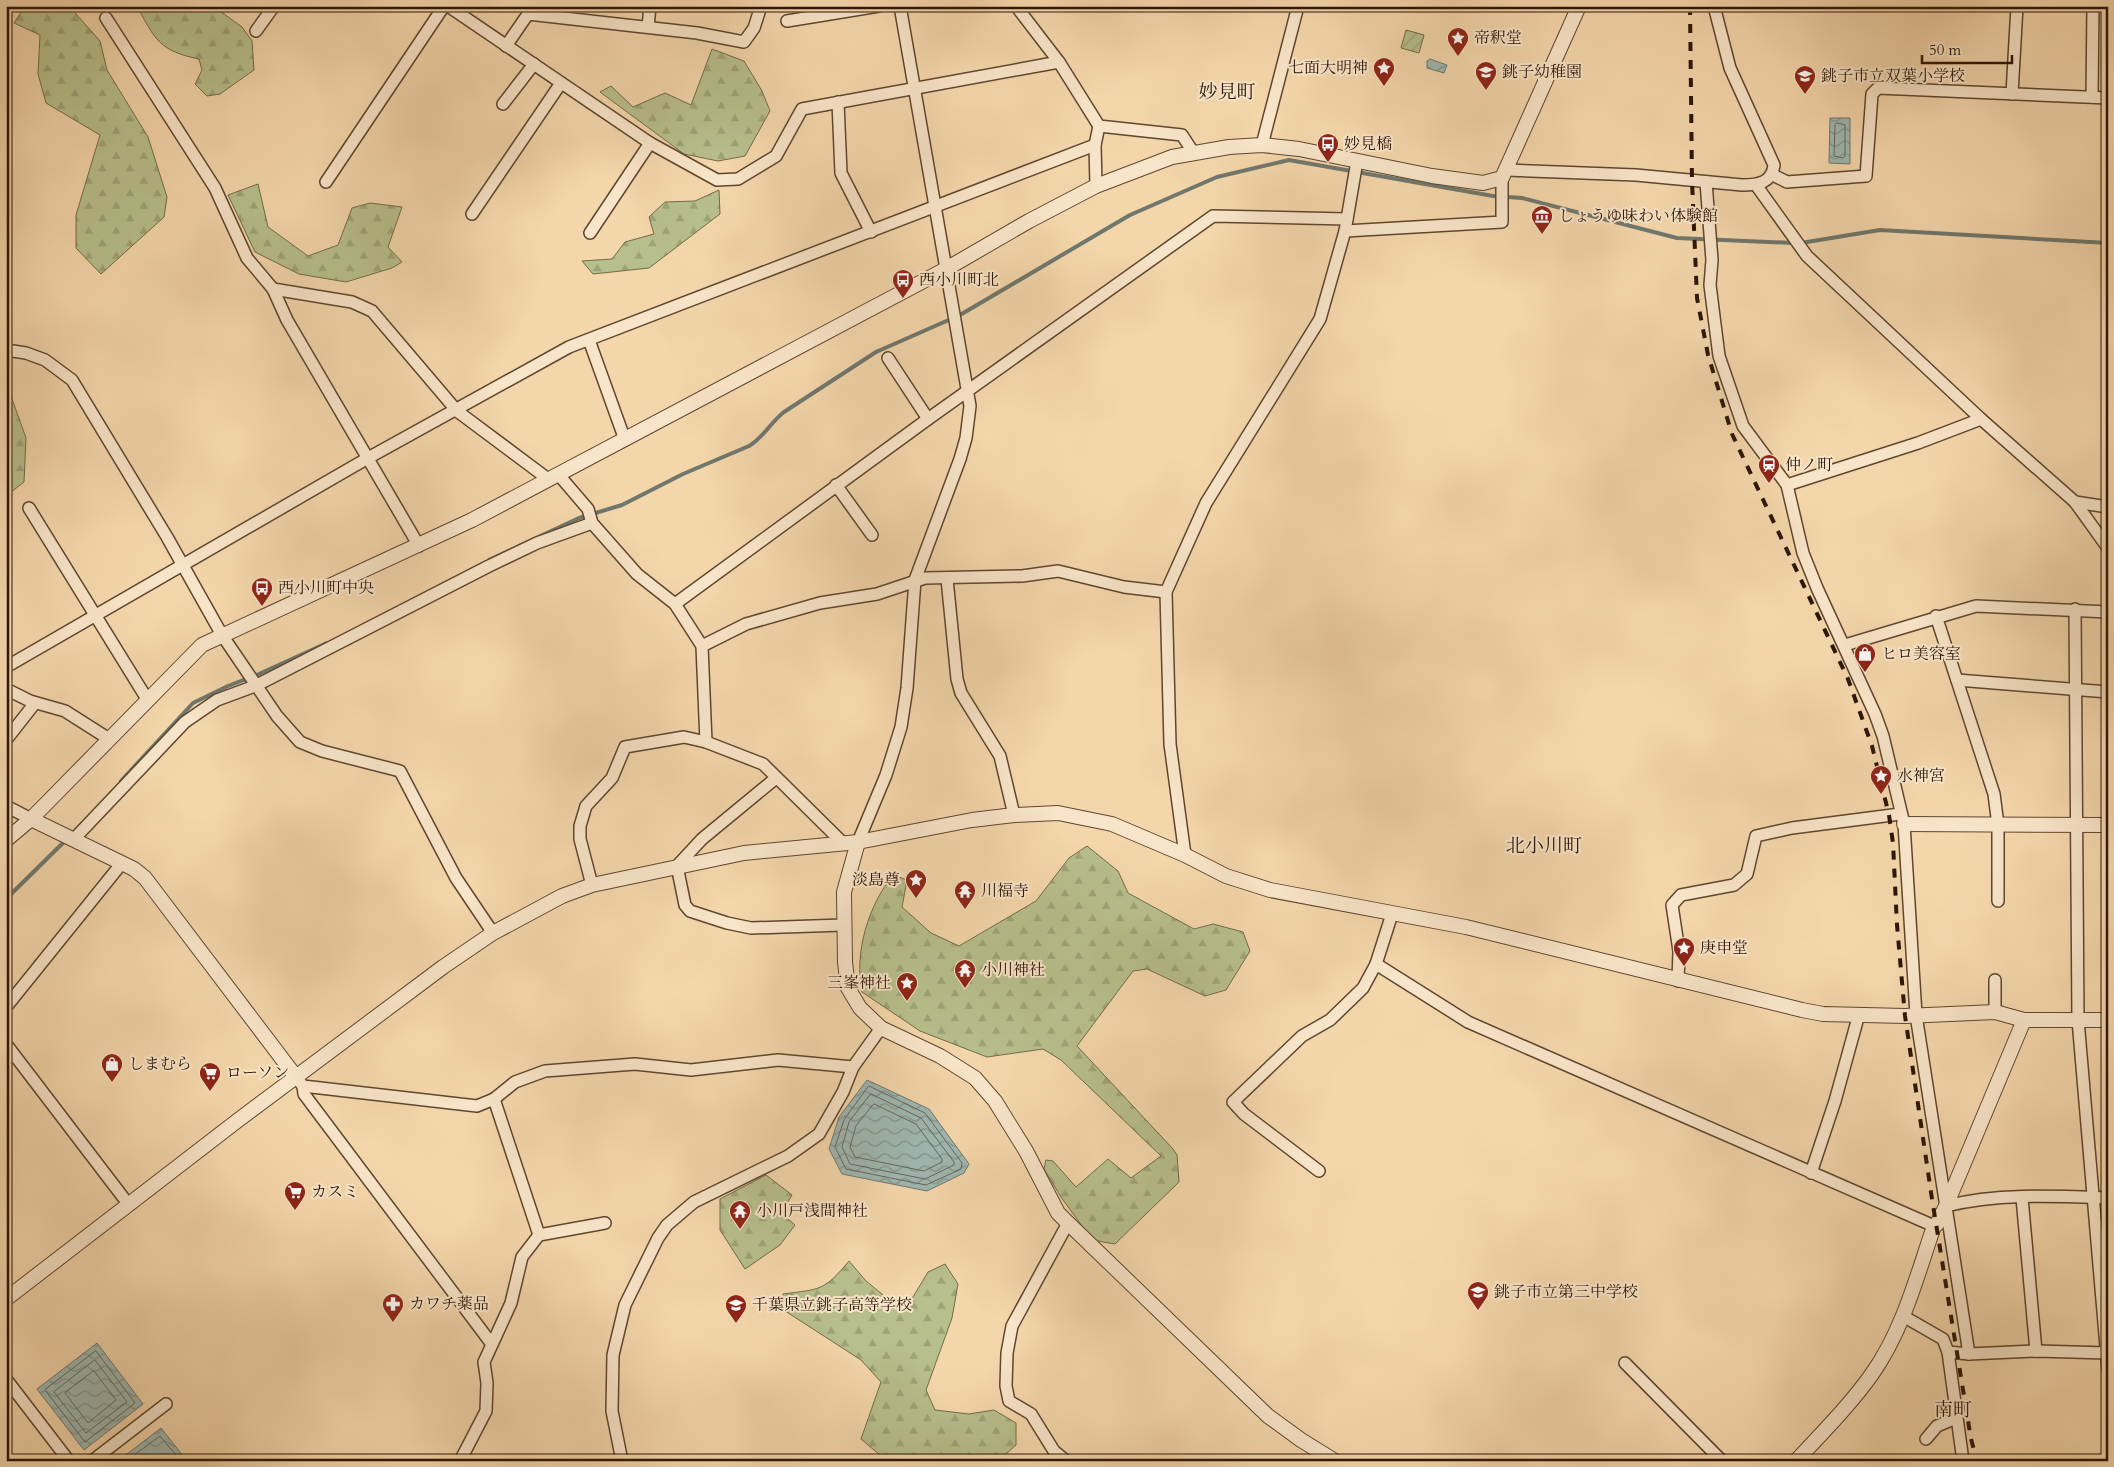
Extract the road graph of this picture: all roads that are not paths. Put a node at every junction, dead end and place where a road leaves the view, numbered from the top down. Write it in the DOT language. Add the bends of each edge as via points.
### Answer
graph roads {
  1 [pos="274,6"];
  2 [pos="444,6"];
  3 [pos="448,6"];
  4 [pos="650,6"];
  5 [pos="761,6"];
  6 [pos="879,6"];
  7 [pos="900,6"];
  8 [pos="1016,6"];
  9 [pos="1298,6"];
  10 [pos="1579,6"];
  11 [pos="1714,6"];
  12 [pos="2017,6"];
  13 [pos="2093,6"];
  14 [pos="531,10"];
  15 [pos="106,18"];
  16 [pos="787,21"];
  17 [pos="648,27"];
  18 [pos="256,31"];
  19 [pos="506,46"];
  20 [pos="1059,62"];
  21 [pos="534,64"];
  22 [pos="561,83"];
  23 [pos="914,88"];
  24 [pos="2012,94"];
  25 [pos="2092,97"];
  26 [pos="2108,98"];
  27 [pos="838,102"];
  28 [pos="503,104"];
  29 [pos="1099,126"];
  30 [pos="650,143"];
  31 [pos="1095,145"];
  32 [pos="1262,145"];
  33 [pos="1193,152"];
  34 [pos="1358,161"];
  35 [pos="1505,174"];
  36 [pos="1773,174"];
  37 [pos="326,182"];
  38 [pos="1706,182"];
  39 [pos="1756,185"];
  40 [pos="1096,186"];
  41 [pos="935,208"];
  42 [pos="472,214"];
  43 [pos="1347,219"];
  44 [pos="1345,231"];
  45 [pos="870,232"];
  46 [pos="590,233"];
  47 [pos="946,269"];
  48 [pos="273,289"];
  49 [pos="589,340"];
  50 [pos="6,350"];
  51 [pos="888,358"];
  52 [pos="968,390"];
  53 [pos="457,411"];
  54 [pos="928,419"];
  55 [pos="1981,419"];
  56 [pos="625,440"];
  57 [pos="368,458"];
  58 [pos="553,477"];
  59 [pos="1787,484"];
  60 [pos="836,485"];
  61 [pos="2075,502"];
  62 [pos="2108,507"];
  63 [pos="29,508"];
  64 [pos="592,523"];
  65 [pos="872,535"];
  66 [pos="419,546"];
  67 [pos="2108,548"];
  68 [pos="184,566"];
  69 [pos="947,579"];
  70 [pos="915,580"];
  71 [pos="1166,592"];
  72 [pos="675,604"];
  73 [pos="2075,609"];
  74 [pos="2108,612"];
  75 [pos="95,616"];
  76 [pos="1936,616"];
  77 [pos="222,635"];
  78 [pos="1845,645"];
  79 [pos="702,646"];
  80 [pos="6,667"];
  81 [pos="1957,680"];
  82 [pos="256,686"];
  83 [pos="2075,688"];
  84 [pos="6,689"];
  85 [pos="2108,692"];
  86 [pos="147,699"];
  87 [pos="35,703"];
  88 [pos="109,739"];
  89 [pos="6,740"];
  90 [pos="706,742"];
  91 [pos="776,778"];
  92 [pos="6,806"];
  93 [pos="1014,815"];
  94 [pos="31,819"];
  95 [pos="1902,819"];
  96 [pos="1998,825"];
  97 [pos="2077,825"];
  98 [pos="2108,825"];
  99 [pos="74,839"];
  100 [pos="6,840"];
  101 [pos="858,842"];
  102 [pos="844,844"];
  103 [pos="1185,855"];
  104 [pos="122,863"];
  105 [pos="677,866"];
  106 [pos="592,885"];
  107 [pos="1998,901"];
  108 [pos="1392,914"];
  109 [pos="843,925"];
  110 [pos="493,933"];
  111 [pos="1376,964"];
  112 [pos="1995,980"];
  113 [pos="1678,981"];
  114 [pos="6,1007"];
  115 [pos="1995,1012"];
  116 [pos="1859,1014"];
  117 [pos="1916,1015"];
  118 [pos="2024,1020"];
  119 [pos="2078,1020"];
  120 [pos="2108,1020"];
  121 [pos="881,1028"];
  122 [pos="6,1044"];
  123 [pos="853,1067"];
  124 [pos="299,1081"];
  125 [pos="494,1099"];
  126 [pos="1319,1172"];
  127 [pos="1811,1173"];
  128 [pos="2093,1197"];
  129 [pos="2022,1198"];
  130 [pos="2108,1198"];
  131 [pos="129,1205"];
  132 [pos="1946,1206"];
  133 [pos="605,1222"];
  134 [pos="1068,1223"];
  135 [pos="1934,1226"];
  136 [pos="539,1235"];
  137 [pos="6,1299"];
  138 [pos="1903,1316"];
  139 [pos="491,1343"];
  140 [pos="2036,1351"];
  141 [pos="1948,1352"];
  142 [pos="1969,1354"];
  143 [pos="2107,1354"];
  144 [pos="1625,1363"];
  145 [pos="2108,1370"];
  146 [pos="6,1379"];
  147 [pos="166,1404"];
  148 [pos="1956,1418"];
  149 [pos="1926,1439"];
  150 [pos="69,1461"];
  151 [pos="92,1461"];
  152 [pos="460,1461"];
  153 [pos="622,1461"];
  154 [pos="1066,1461"];
  155 [pos="1335,1461"];
  156 [pos="1722,1461"];
  157 [pos="1796,1461"];
  158 [pos="1963,1461"];
  1 -- 18 [label="street"];
  2 -- 37 [label="street"];
  3 -- 19 [label="street"];
  4 -- 17 [label="street"];
  5 -- 17 [label="street" via="754,28 744,42"];
  6 -- 16 [label="street"];
  7 -- 23 [label="street"];
  8 -- 20 [label="street"];
  9 -- 32 [label="street"];
  10 -- 35 [label="street"];
  11 -- 36 [label="street" via="1730,68 1771,157"];
  12 -- 24 [label="street"];
  13 -- 25 [label="street"];
  14 -- 17 [label="street"];
  14 -- 19 [label="street"];
  15 -- 48 [label="street" via="215,188 248,258"];
  19 -- 21 [label="street"];
  20 -- 23 [label="street"];
  20 -- 29 [label="street"];
  21 -- 22 [label="street"];
  21 -- 28 [label="street"];
  22 -- 30 [label="street"];
  22 -- 42 [label="street"];
  23 -- 27 [label="street"];
  23 -- 41 [label="street"];
  24 -- 25 [label="street"];
  24 -- 36 [label="street" via="1878,88 1872,94 1866,176 1787,182"];
  25 -- 26 [label="street"];
  27 -- 30 [label="street" via="802,109 776,156 738,178 717,180"];
  27 -- 45 [label="street" via="842,172"];
  29 -- 31 [label="street"];
  29 -- 33 [label="street" via="1182,135"];
  30 -- 46 [label="street"];
  31 -- 40 [label="street"];
  31 -- 41 [label="street"];
  32 -- 33 [label="street"];
  32 -- 34 [label="street"];
  33 -- 40 [label="street"];
  34 -- 35 [label="street" via="1483,183"];
  34 -- 43 [label="street"];
  35 -- 38 [label="street" via="1636,175"];
  35 -- 44 [label="street" via="1502,222"];
  36 -- 39 [label="street"];
  38 -- 39 [label="street"];
  38 -- 59 [label="street" via="1712,260 1710,285 1719,356 1743,426"];
  39 -- 55 [label="street" via="1792,238 1813,261"];
  40 -- 47 [label="street"];
  41 -- 45 [label="street"];
  41 -- 47 [label="street"];
  43 -- 44 [label="street"];
  43 -- 52 [label="street" via="1213,216"];
  44 -- 71 [label="street" via="1320,319 1206,503"];
  45 -- 49 [label="street"];
  47 -- 52 [label="street"];
  47 -- 56 [label="street"];
  48 -- 53 [label="street" via="352,302 372,310"];
  48 -- 57 [label="street" via="287,320"];
  49 -- 53 [label="street"];
  49 -- 56 [label="street"];
  50 -- 68 [label="street" via="45,360 72,380"];
  51 -- 54 [label="street"];
  52 -- 54 [label="street"];
  52 -- 70 [label="street" via="969,423 960,458"];
  53 -- 57 [label="street"];
  53 -- 58 [label="street"];
  54 -- 60 [label="street"];
  55 -- 59 [label="street" via="1918,443"];
  55 -- 61 [label="street"];
  56 -- 58 [label="street"];
  57 -- 66 [label="street"];
  57 -- 68 [label="street"];
  58 -- 64 [label="street" via="588,509"];
  58 -- 66 [label="street"];
  59 -- 78 [label="street" via="1803,553"];
  60 -- 65 [label="street"];
  60 -- 72 [label="street"];
  61 -- 62 [label="street"];
  61 -- 67 [label="street"];
  63 -- 75 [label="street"];
  64 -- 72 [label="street" via="637,574"];
  64 -- 82 [label="street" via="560,533 497,562"];
  66 -- 77 [label="street"];
  68 -- 75 [label="street"];
  68 -- 77 [label="street"];
  69 -- 70 [label="street"];
  69 -- 71 [label="street" via="1058,572 1124,587"];
  69 -- 93 [label="street" via="961,693 1000,756"];
  70 -- 79 [label="street" via="876,594 820,603 746,624"];
  70 -- 101 [label="street" via="902,726"];
  71 -- 103 [label="street" via="1170,744"];
  72 -- 79 [label="street"];
  73 -- 74 [label="street"];
  73 -- 76 [label="street" via="1976,606"];
  73 -- 83 [label="street"];
  75 -- 80 [label="street"];
  75 -- 86 [label="street"];
  76 -- 78 [label="street"];
  76 -- 81 [label="street"];
  77 -- 82 [label="street"];
  77 -- 86 [label="street" via="202,645"];
  78 -- 95 [label="street" via="1883,736"];
  79 -- 90 [label="street"];
  81 -- 83 [label="street"];
  81 -- 96 [label="street" via="1994,794"];
  82 -- 99 [label="street" via="217,700 185,722"];
  82 -- 110 [label="street" via="300,742 322,751 400,771 456,878"];
  83 -- 85 [label="street"];
  83 -- 97 [label="street"];
  84 -- 87 [label="street"];
  86 -- 88 [label="street"];
  87 -- 88 [label="street" via="65,711"];
  87 -- 89 [label="street"];
  88 -- 94 [label="street"];
  90 -- 91 [label="street" via="762,764"];
  90 -- 106 [label="street" via="684,737 625,747 612,778 586,806 580,826 580,839"];
  91 -- 102 [label="street"];
  91 -- 105 [label="street" via="702,839"];
  92 -- 94 [label="street"];
  93 -- 101 [label="street"];
  93 -- 103 [label="street" via="1058,813 1090,818"];
  94 -- 99 [label="street"];
  94 -- 100 [label="street"];
  95 -- 96 [label="street"];
  95 -- 113 [label="street" via="1801,827 1756,836 1747,874 1734,885 1681,895 1672,905 1679,951"];
  95 -- 117 [label="street"];
  96 -- 97 [label="street"];
  96 -- 107 [label="street"];
  97 -- 98 [label="street"];
  97 -- 119 [label="street"];
  99 -- 104 [label="street"];
  101 -- 102 [label="street"];
  101 -- 109 [label="street" via="844,892"];
  102 -- 105 [label="street" via="744,853"];
  103 -- 108 [label="street" via="1226,876 1270,890"];
  104 -- 114 [label="street"];
  104 -- 124 [label="street" via="146,878"];
  105 -- 106 [label="street"];
  105 -- 109 [label="street" via="685,905 690,911 751,928"];
  106 -- 110 [label="street" via="554,900"];
  108 -- 111 [label="street"];
  108 -- 113 [label="street" via="1466,927"];
  109 -- 121 [label="street" via="848,988 860,1008"];
  110 -- 124 [label="street" via="443,967"];
  111 -- 126 [label="street" via="1362,988 1337,1014 1302,1036 1233,1102"];
  111 -- 127 [label="street" via="1468,1022"];
  112 -- 115 [label="street"];
  113 -- 116 [label="street" via="1823,1014"];
  115 -- 117 [label="street"];
  115 -- 118 [label="street"];
  116 -- 117 [label="street"];
  116 -- 127 [label="street"];
  117 -- 132 [label="street"];
  118 -- 119 [label="street"];
  118 -- 132 [label="street"];
  119 -- 120 [label="street"];
  119 -- 128 [label="street"];
  121 -- 123 [label="street"];
  121 -- 134 [label="street" via="940,1056 975,1078 995,1101 1058,1212"];
  122 -- 131 [label="street"];
  123 -- 125 [label="street" via="778,1060 691,1070 635,1064 571,1068 531,1075 515,1082"];
  123 -- 153 [label="street" via="843,1092 816,1138 788,1156 694,1202 667,1225 658,1238 624,1305 613,1355 612,1411"];
  124 -- 125 [label="street" via="478,1106"];
  124 -- 131 [label="street"];
  124 -- 139 [label="street" via="304,1094"];
  125 -- 136 [label="street"];
  127 -- 135 [label="street"];
  128 -- 129 [label="street"];
  128 -- 130 [label="street"];
  128 -- 143 [label="street"];
  129 -- 132 [label="street" via="1965,1201"];
  129 -- 140 [label="street"];
  131 -- 137 [label="street"];
  132 -- 135 [label="street"];
  132 -- 142 [label="street"];
  133 -- 136 [label="street"];
  134 -- 154 [label="street" via="1012,1326 1006,1386 1008,1401 1031,1414 1054,1451"];
  134 -- 155 [label="street" via="1268,1416"];
  135 -- 138 [label="street"];
  136 -- 139 [label="street" via="522,1257 511,1303"];
  138 -- 141 [label="street" via="1942,1339"];
  138 -- 157 [label="street" via="1873,1373"];
  139 -- 152 [label="street" via="484,1362 486,1411"];
  140 -- 142 [label="street"];
  140 -- 143 [label="street"];
  141 -- 142 [label="street"];
  141 -- 148 [label="street"];
  143 -- 145 [label="street"];
  144 -- 156 [label="street"];
  146 -- 150 [label="street"];
  147 -- 151 [label="street"];
  148 -- 149 [label="street" via="1937,1426"];
  148 -- 158 [label="street"];
}
